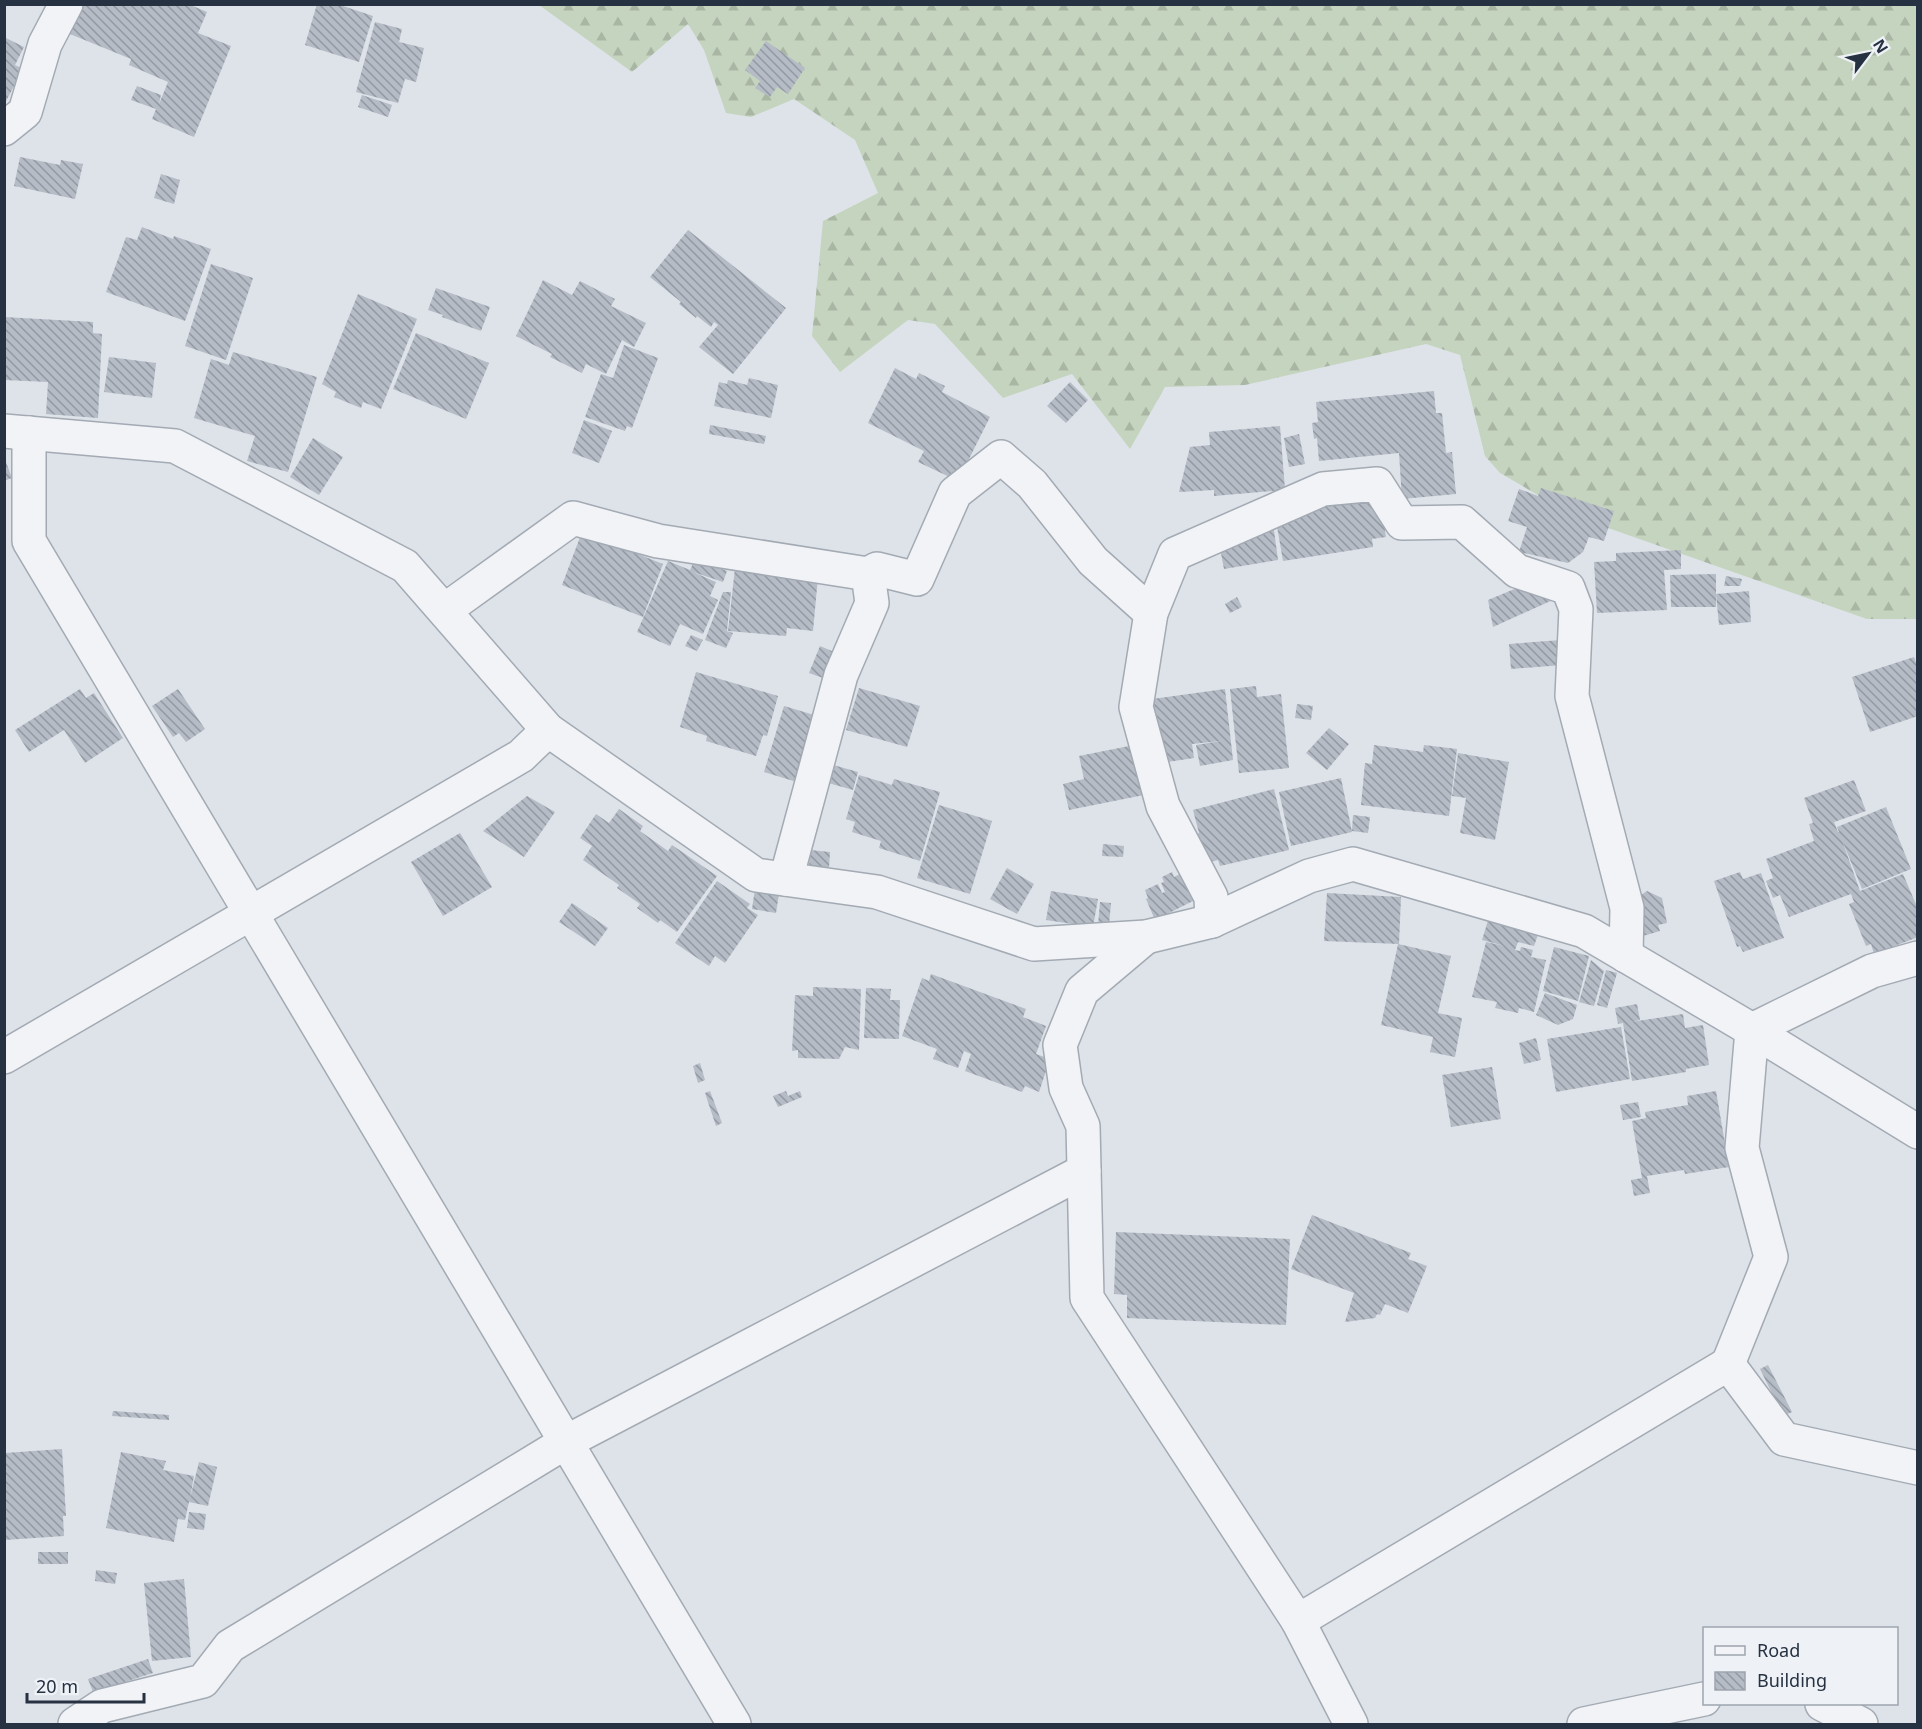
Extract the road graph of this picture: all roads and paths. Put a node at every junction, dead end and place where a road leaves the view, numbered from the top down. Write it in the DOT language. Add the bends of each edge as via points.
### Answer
graph roads {
  1 [pos="66,4"];
  2 [pos="4,129"];
  3 [pos="17,432"];
  4 [pos="868,574"];
  5 [pos="445,610"];
  6 [pos="1151,613"];
  7 [pos="548,730"];
  8 [pos="786,879"];
  9 [pos="251,914"];
  10 [pos="1212,921"];
  11 [pos="1146,937"];
  12 [pos="1626,956"];
  13 [pos="1917,958"];
  14 [pos="1752,1030"];
  15 [pos="4,1057"];
  16 [pos="1917,1132"];
  17 [pos="1084,1171"];
  18 [pos="1728,1364"];
  19 [pos="566,1442"];
  20 [pos="1917,1468"];
  21 [pos="1298,1621"];
  22 [pos="1703,1699"];
  23 [pos="1824,1705"];
  24 [pos="75,1725"];
  25 [pos="734,1725"];
  26 [pos="1351,1725"];
  27 [pos="1584,1725"];
  28 [pos="1861,1725"];
  1 -- 2 [label="street" via="45,44 25,112"];
  3 -- 5 [label="street" via="175,446 405,566"];
  3 -- 9 [label="street" via="29,541"];
  4 -- 5 [label="street" via="658,541 573,518"];
  4 -- 6 [label="street" via="877,568 917,579 955,494 1001,457 1032,484 1094,561"];
  4 -- 8 [label="street" via="872,603 841,675"];
  5 -- 7 [label="street"];
  6 -- 10 [label="street" via="1136,707 1163,806 1211,897"];
  6 -- 12 [label="street" via="1175,554 1323,489 1377,484 1402,523 1462,522 1517,571 1568,588 1576,609 1572,696 1627,908"];
  7 -- 8 [label="street" via="756,875"];
  7 -- 9 [label="street" via="521,756"];
  8 -- 11 [label="street" via="877,892 1034,944"];
  9 -- 15 [label="street"];
  9 -- 19 [label="street"];
  10 -- 11 [label="street"];
  10 -- 12 [label="street" via="1309,876 1353,864 1584,931"];
  11 -- 17 [label="street" via="1082,991 1060,1045 1066,1088 1083,1126"];
  12 -- 14 [label="street"];
  13 -- 14 [label="street" via="1872,971"];
  14 -- 16 [label="street"];
  14 -- 18 [label="street" via="1742,1148 1771,1257"];
  17 -- 19 [label="street"];
  17 -- 21 [label="street" via="1087,1298"];
  18 -- 20 [label="street" via="1784,1439"];
  18 -- 21 [label="street"];
  19 -- 24 [label="street" via="230,1646 203,1680 102,1706"];
  19 -- 25 [label="street"];
  21 -- 26 [label="street"];
  22 -- 27 [label="street"];
  23 -- 28 [label="street"];
}
